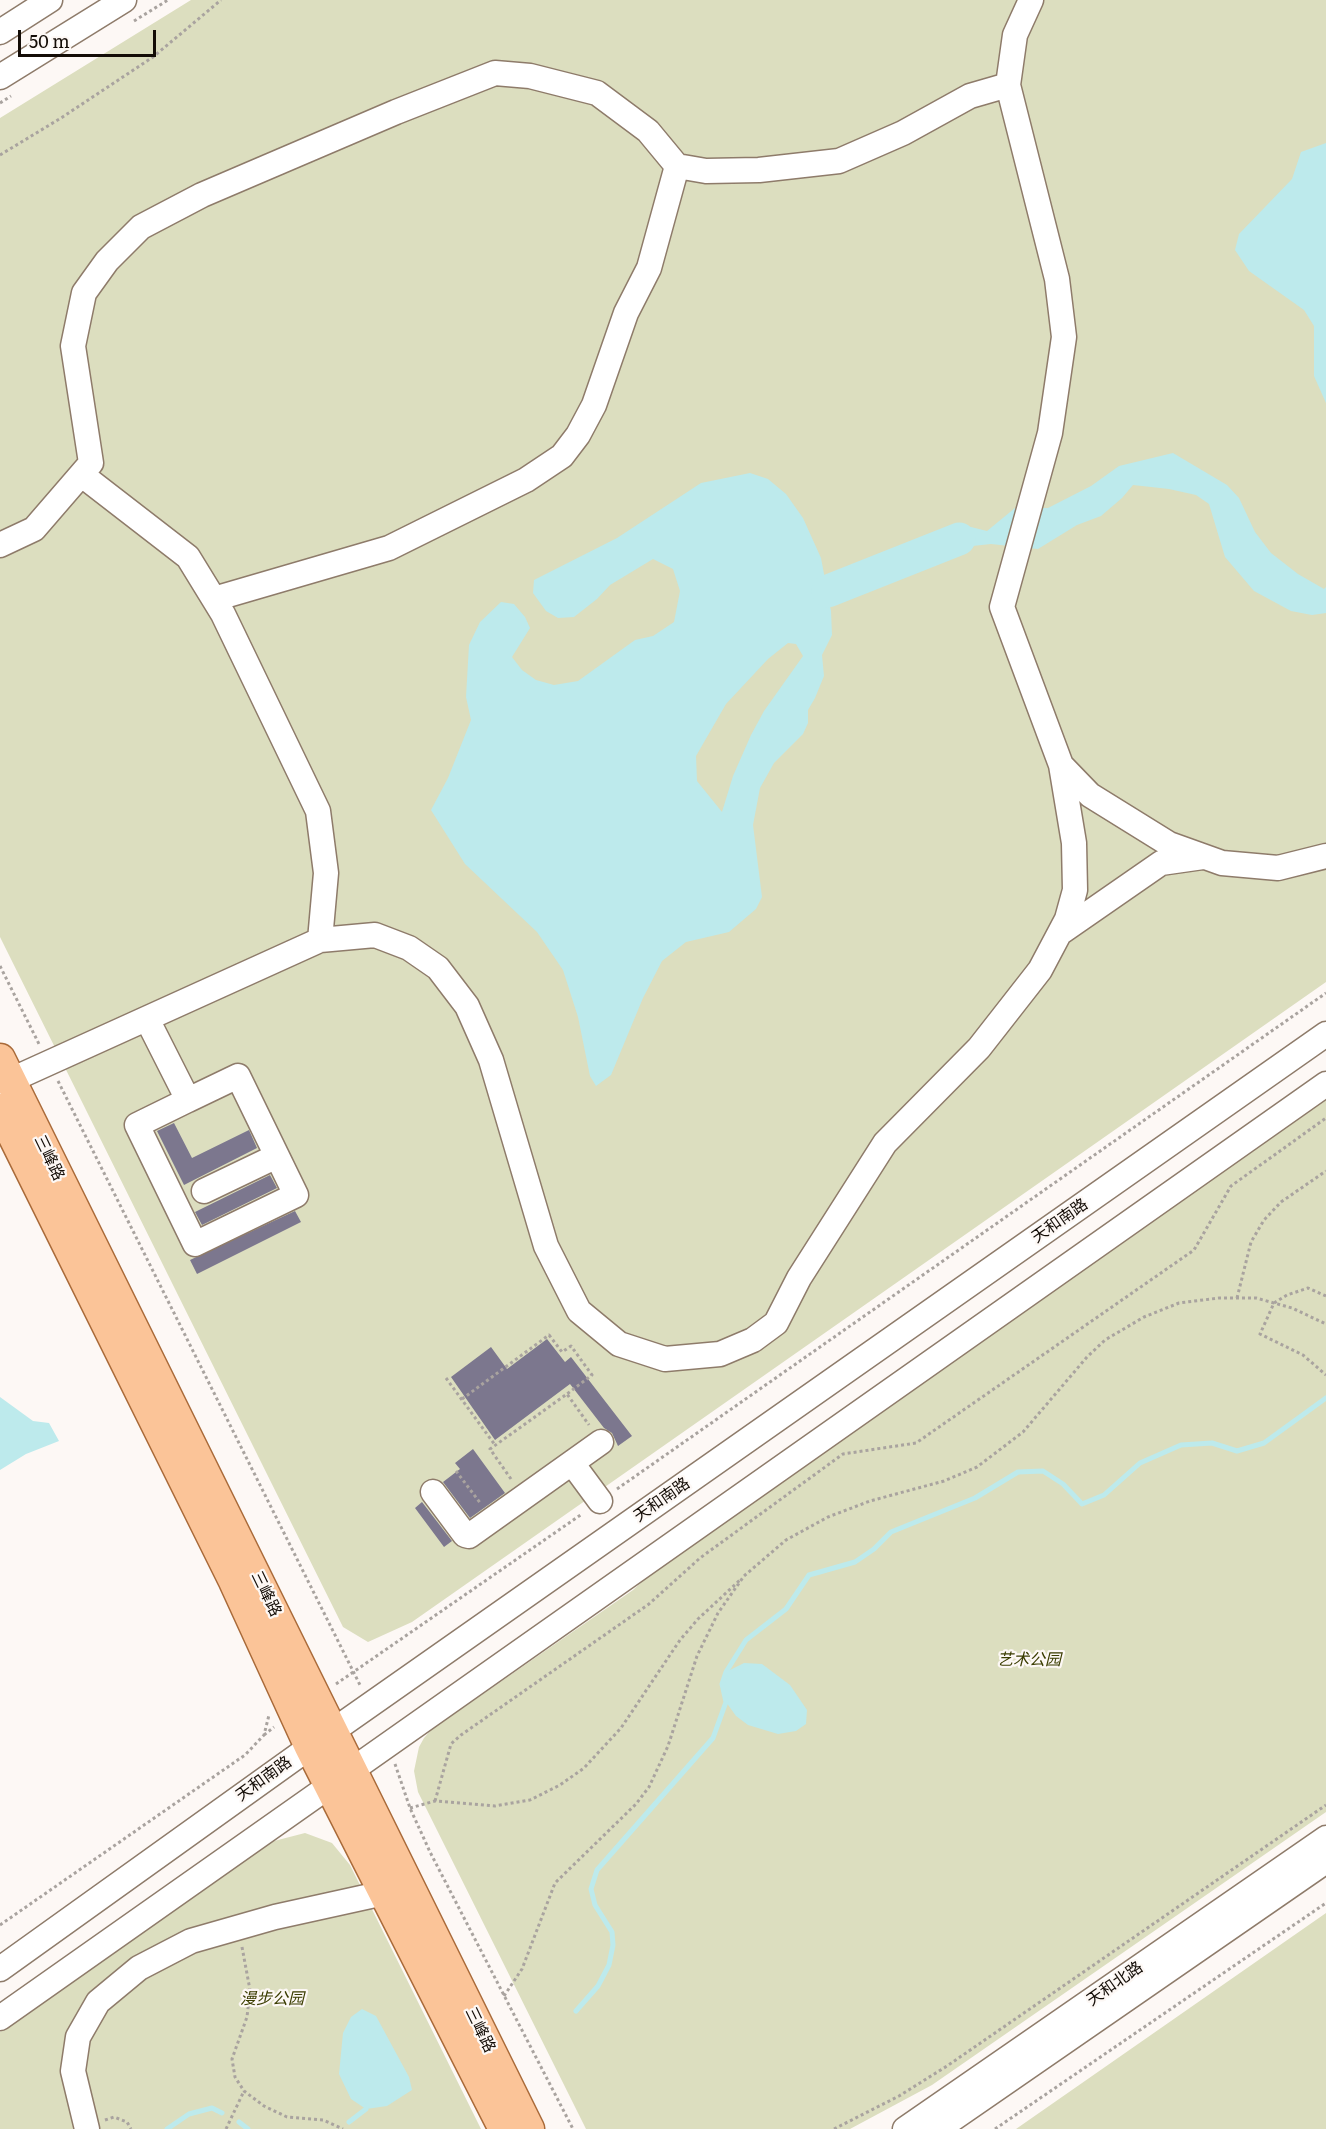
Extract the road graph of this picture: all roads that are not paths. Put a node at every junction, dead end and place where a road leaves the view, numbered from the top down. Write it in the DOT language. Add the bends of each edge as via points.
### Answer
graph roads {
  1 [pos="50,0"];
  2 [pos="124,0"];
  3 [pos="1031,0"];
  4 [pos="0,32"];
  5 [pos="0,77"];
  6 [pos="1008,86"];
  7 [pos="677,166"];
  8 [pos="82,475"];
  9 [pos="0,545"];
  10 [pos="214,599"];
  11 [pos="1061,765"];
  12 [pos="1326,856"];
  13 [pos="1206,857"];
  14 [pos="1060,933"];
  15 [pos="320,940"];
  16 [pos="147,1019"];
  17 [pos="1326,1034"];
  18 [pos="4,1075"];
  19 [pos="1326,1084"];
  20 [pos="188,1100"];
  21 [pos="0,1109"];
  22 [pos="277,1156"];
  23 [pos="204,1191"];
  24 [pos="601,1442"];
  25 [pos="572,1462"];
  26 [pos="434,1492"];
  27 [pos="600,1501"];
  28 [pos="294,1707"];
  29 [pos="322,1738"];
  30 [pos="341,1778"];
  31 [pos="1326,1838"];
  32 [pos="1326,1861"];
  33 [pos="384,1893"];
  34 [pos="0,1968"];
  35 [pos="0,2018"];
  36 [pos="87,2127"];
  37 [pos="504,2129"];
  38 [pos="529,2129"];
  39 [pos="905,2129"];
  40 [pos="938,2129"];
  1 -- 4 [label="street"];
  2 -- 5 [label="street"];
  3 -- 6 [label="street" via="1015,35"];
  6 -- 7 [label="street" via="970,96 903,133 839,161 759,170 706,171"];
  6 -- 11 [label="street" via="1057,279 1064,337 1050,433 1002,607"];
  7 -- 8 [label="street" via="648,131 597,93 530,76 495,73 202,195 141,227 107,261 84,293 73,346 92,463"];
  7 -- 10 [label="street" via="649,268 626,313 594,405 562,456 526,480 389,548"];
  8 -- 9 [label="street" via="34,529"];
  8 -- 10 [label="street" via="188,557"];
  10 -- 15 [label="street" via="318,811 326,873"];
  11 -- 13 [label="street" via="1090,795 1169,844"];
  11 -- 14 [label="street" via="1074,843 1075,890"];
  12 -- 13 [label="street" via="1278,868"];
  13 -- 14 [label="street" via="1161,863"];
  14 -- 15 [label="street" via="1040,970 979,1048 885,1143 799,1278 776,1323 753,1340 720,1354 665,1359 620,1344 579,1311 546,1246 491,1059 467,1006 438,968 409,948 375,935"];
  15 -- 16 [label="street"];
  16 -- 18 [label="street" via="49,1063"];
  16 -- 20 [label="street"];
  17 -- 29 [label="street, 天和南路"];
  18 -- 28 [label="main road, 三峰路"];
  19 -- 30 [label="street"];
  20 -- 22 [label="street" via="238,1076"];
  20 -- 22 [label="street" via="138,1125 195,1244 296,1195"];
  21 -- 28 [label="main road, 三峰路"];
  22 -- 23 [label="street"];
  24 -- 25 [label="street"];
  25 -- 26 [label="street" via="473,1534 465,1535"];
  25 -- 27 [label="street"];
  28 -- 29 [label="main road, 三峰路"];
  29 -- 30 [label="main road, 三峰路"];
  29 -- 34 [label="street, 天和南路"];
  30 -- 33 [label="main road, 三峰路"];
  30 -- 35 [label="street"];
  30 -- 38 [label="main road, 三峰路"];
  31 -- 39 [label="street, 天和北路"];
  32 -- 40 [label="street, 天和北路"];
  33 -- 36 [label="street" via="191,1941 140,1968 98,2002 78,2037 73,2071"];
  33 -- 37 [label="main road, 三峰路"];
}
